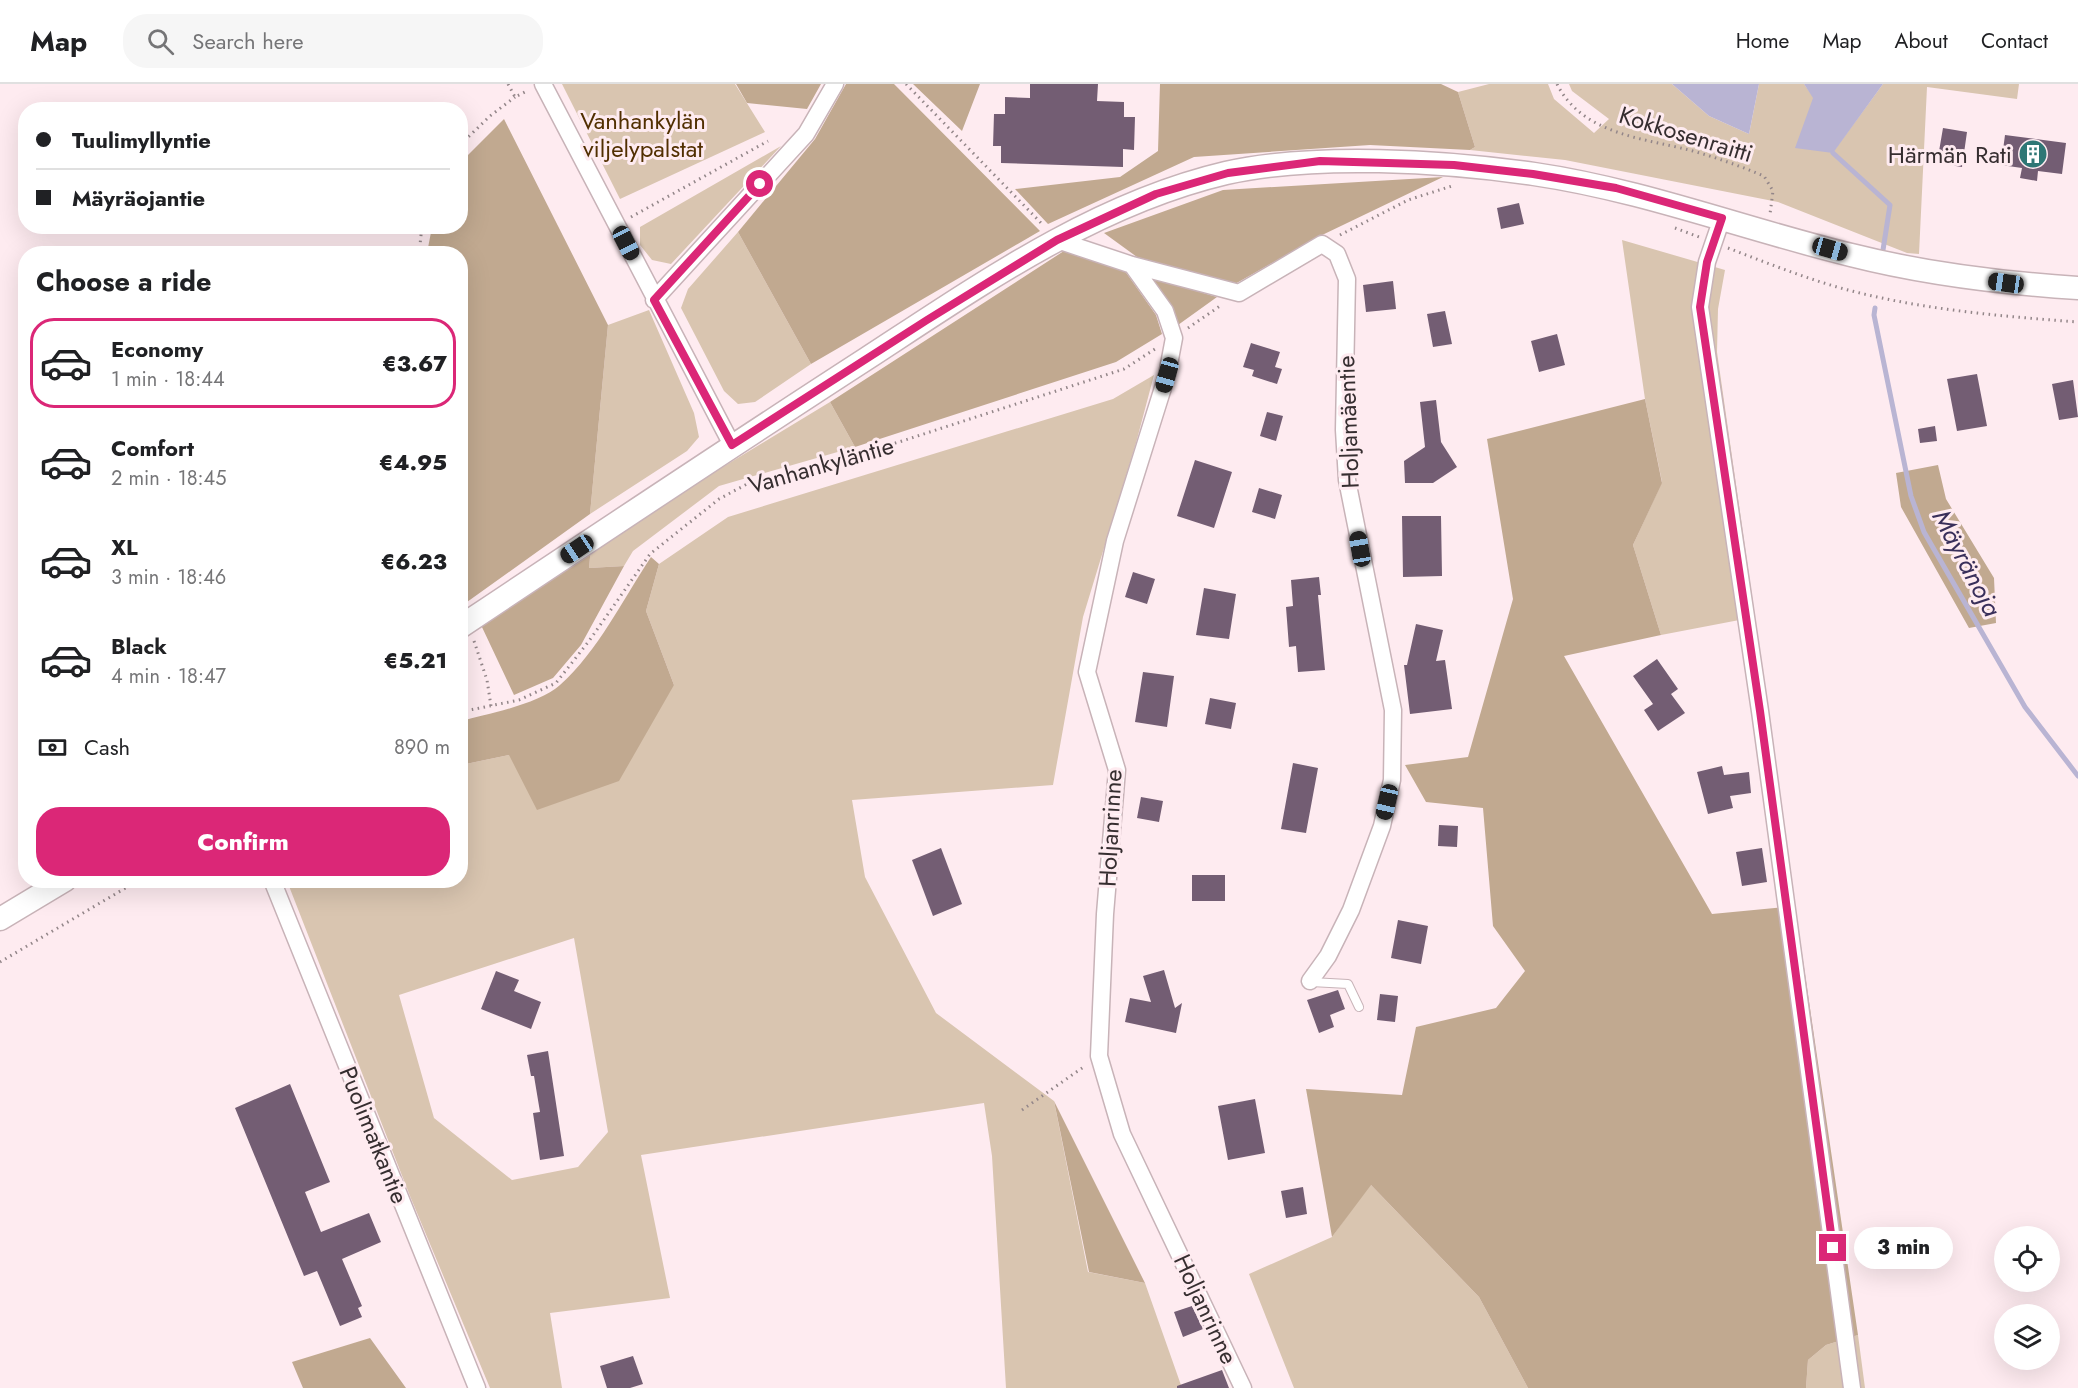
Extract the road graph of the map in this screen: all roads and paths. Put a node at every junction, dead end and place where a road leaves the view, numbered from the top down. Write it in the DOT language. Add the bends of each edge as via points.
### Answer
graph roads {
  1 [pos="508,84"];
  2 [pos="835,84"];
  3 [pos="906,84"];
  4 [pos="1557,84"];
  5 [pos="537,86"];
  6 [pos="515,97"];
  7 [pos="468,137"];
  8 [pos="768,141"];
  9 [pos="1461,183"];
  10 [pos="1722,218"];
  11 [pos="616,225"];
  12 [pos="1674,228"];
  13 [pos="1765,231"];
  14 [pos="1057,240"];
  15 [pos="1715,243"];
  16 [pos="1322,244"];
  17 [pos="1132,265"];
  18 [pos="2078,288"];
  19 [pos="1239,293"];
  20 [pos="654,300"];
  21 [pos="2078,322"];
  22 [pos="1174,338"];
  23 [pos="732,445"];
  24 [pos="468,633"];
  25 [pos="468,636"];
  26 [pos="491,706"];
  27 [pos="468,710"];
  28 [pos="52,888"];
  29 [pos="125,888"];
  30 [pos="275,888"];
  31 [pos="0,920"];
  32 [pos="0,962"];
  33 [pos="1310,981"];
  34 [pos="1359,1007"];
  35 [pos="1099,1056"];
  36 [pos="1022,1110"];
  37 [pos="477,1388"];
  38 [pos="1243,1388"];
  39 [pos="1852,1388"];
  1 -- 6 [label="path"];
  2 -- 20 [label="street" via="806,134"];
  3 -- 14 [label="path"];
  4 -- 13 [label="path, Kokkosenraitti" via="1563,95 1594,122 1633,139 1688,150 1764,176 1773,191"];
  5 -- 6 [label="path"];
  5 -- 11 [label="street"];
  6 -- 7 [label="path"];
  8 -- 11 [label="path"];
  9 -- 16 [label="path" via="1408,200"];
  10 -- 13 [label="street, Vanhankyläntie"];
  10 -- 14 [label="street, Vanhankyläntie" via="1616,188 1533,174 1454,165 1320,161 1218,176 1156,194"];
  10 -- 15 [label="street"];
  11 -- 20 [label="street"];
  12 -- 15 [label="path"];
  13 -- 18 [label="street, Vanhankyläntie" via="1927,272"];
  14 -- 17 [label="street"];
  14 -- 23 [label="street, Vanhankyläntie"];
  15 -- 21 [label="path" via="1838,287 1957,311"];
  15 -- 39 [label="street" via="1707,262 1700,307 1760,711"];
  16 -- 19 [label="street"];
  16 -- 33 [label="street, Holjamäentie" via="1337,254 1347,279 1347,480 1393,710 1392,780 1382,826 1351,910 1328,956"];
  17 -- 19 [label="street"];
  17 -- 22 [label="street" via="1165,311"];
  19 -- 22 [label="path, Vanhankyläntie"];
  20 -- 23 [label="street"];
  22 -- 26 [label="path, Vanhankyläntie" via="1124,369 899,442 747,484 719,499 650,554 556,683 519,700"];
  22 -- 35 [label="street, Holjanrinne" via="1164,385 1115,541 1087,672 1118,770 1105,914"];
  23 -- 24 [label="street, Vanhankyläntie"];
  25 -- 26 [label="path" via="487,680"];
  26 -- 27 [label="path, Vanhankyläntie"];
  28 -- 31 [label="street"];
  29 -- 32 [label="path"];
  30 -- 37 [label="street, Puolimatkantie"];
  33 -- 34 [label="lane" via="1348,984"];
  35 -- 36 [label="path"];
  35 -- 38 [label="street, Holjanrinne" via="1122,1134"];
}
